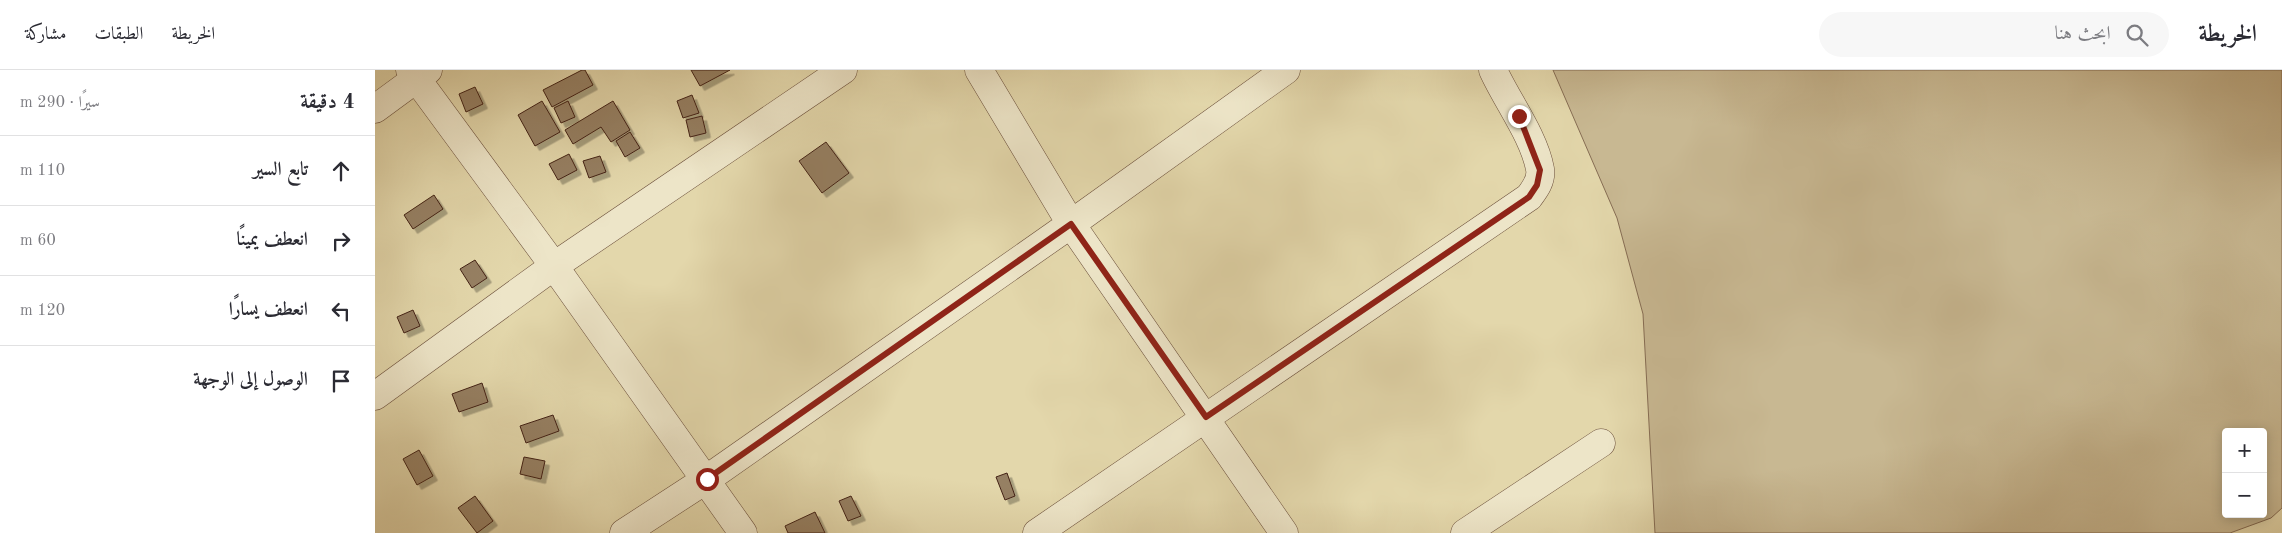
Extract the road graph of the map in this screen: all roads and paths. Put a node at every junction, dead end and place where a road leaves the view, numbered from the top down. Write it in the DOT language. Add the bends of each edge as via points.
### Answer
graph roads {
  1 [pos="843,70"];
  2 [pos="979,70"];
  3 [pos="1286,70"];
  4 [pos="1493,70"];
  5 [pos="418,73"];
  6 [pos="375,109"];
  7 [pos="1071,224"];
  8 [pos="554,266"];
  9 [pos="375,396"];
  10 [pos="1206,417"];
  11 [pos="1601,443"];
  12 [pos="707,479"];
  13 [pos="625,533"];
  14 [pos="743,533"];
  15 [pos="1037,533"];
  16 [pos="1284,533"];
  17 [pos="1465,533"];
  1 -- 8 [label="street"];
  2 -- 7 [label="street"];
  3 -- 7 [label="street"];
  4 -- 10 [label="street" via="1519,116 1540,170 1537,185 1529,197"];
  5 -- 6 [label="street"];
  5 -- 8 [label="street"];
  7 -- 10 [label="street"];
  7 -- 12 [label="street"];
  8 -- 9 [label="street"];
  8 -- 12 [label="street"];
  10 -- 15 [label="street"];
  10 -- 16 [label="street"];
  11 -- 17 [label="street"];
  12 -- 13 [label="street"];
  12 -- 14 [label="street"];
}
